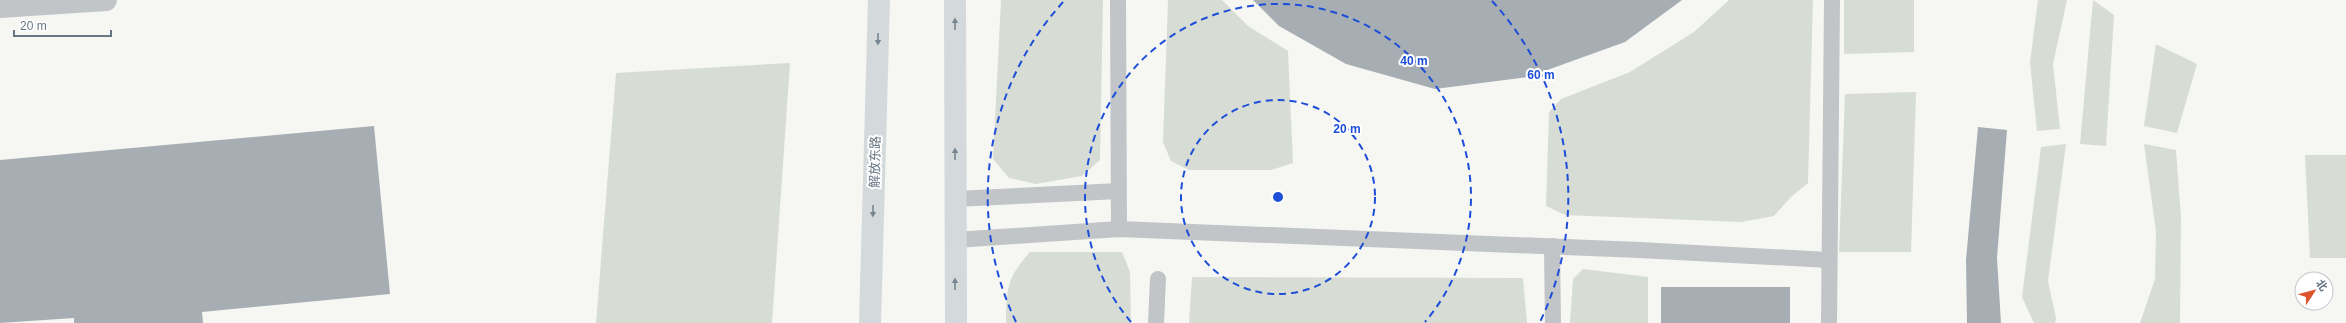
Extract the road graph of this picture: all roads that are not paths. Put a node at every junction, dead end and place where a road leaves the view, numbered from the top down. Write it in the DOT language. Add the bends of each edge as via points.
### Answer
graph roads {
  1 [pos="106,0"];
  2 [pos="879,0"];
  3 [pos="955,0"];
  4 [pos="1118,0"];
  5 [pos="1832,0"];
  6 [pos="0,7"];
  7 [pos="1119,191"];
  8 [pos="955,199"];
  9 [pos="1119,229"];
  10 [pos="955,240"];
  11 [pos="1552,246"];
  12 [pos="1829,260"];
  13 [pos="1158,279"];
  14 [pos="870,323"];
  15 [pos="956,323"];
  16 [pos="1156,323"];
  17 [pos="1552,323"];
  18 [pos="1829,323"];
  1 -- 6 [label="street"];
  2 -- 14 [label="main road, 解放东路, one-way"];
  8 -- 3 [label="main road, one-way"];
  4 -- 7 [label="lane"];
  5 -- 12 [label="lane"];
  7 -- 8 [label="lane"];
  7 -- 9 [label="lane"];
  8 -- 10 [label="main road"];
  9 -- 10 [label="lane"];
  9 -- 11 [label="lane"];
  15 -- 10 [label="main road, one-way"];
  11 -- 12 [label="lane"];
  11 -- 17 [label="lane"];
  12 -- 18 [label="lane"];
  13 -- 16 [label="lane"];
}
